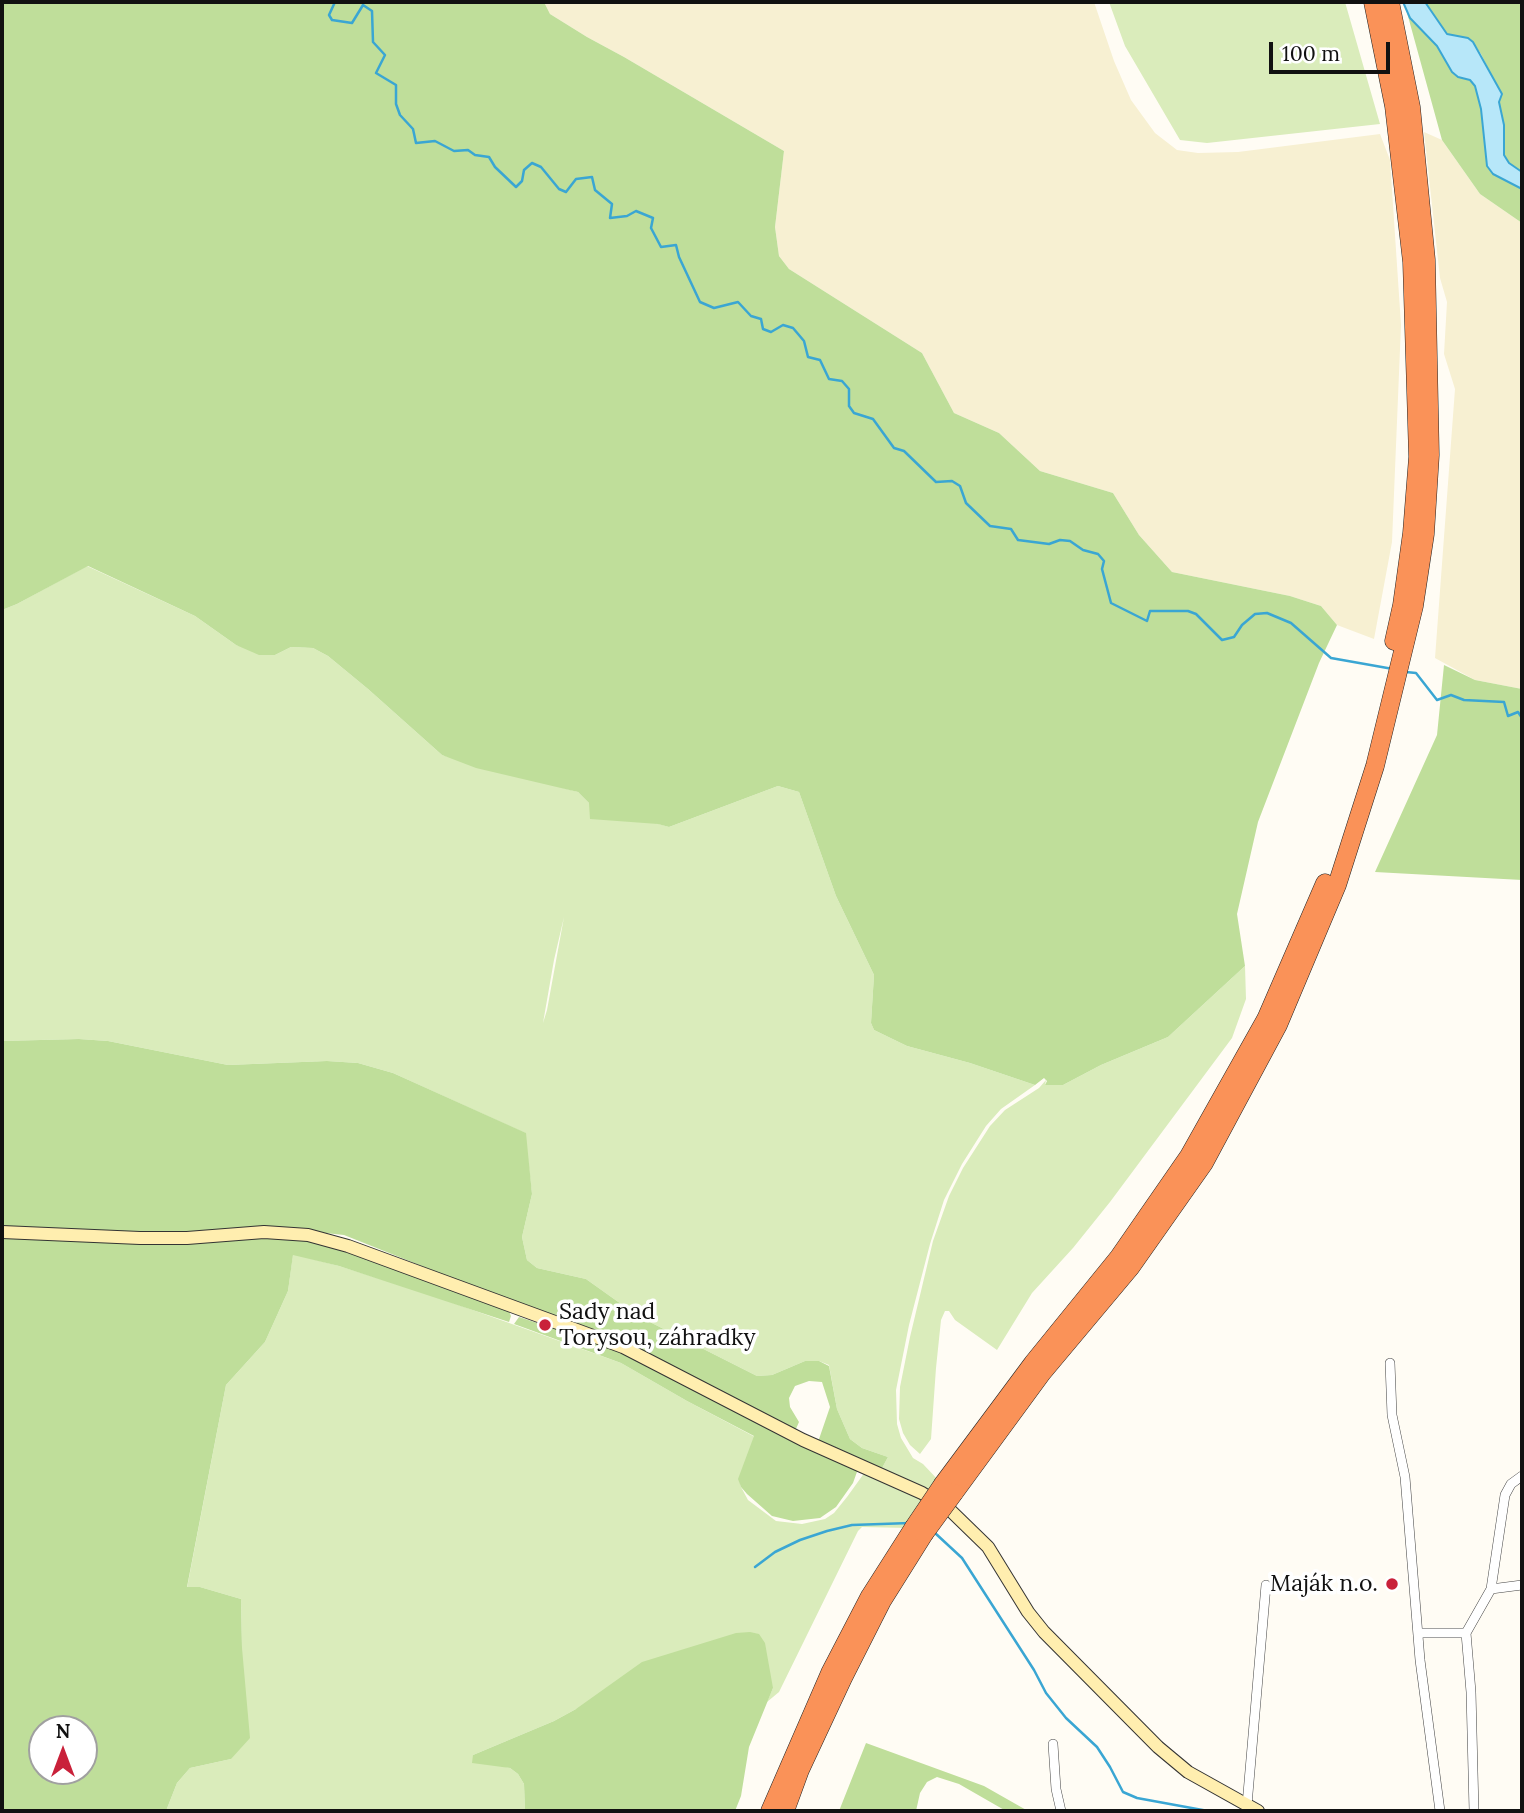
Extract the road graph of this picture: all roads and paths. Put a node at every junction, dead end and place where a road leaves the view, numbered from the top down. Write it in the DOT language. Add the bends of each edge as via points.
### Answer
graph roads {
  1 [pos="1373,2"];
  2 [pos="1390,2"];
  3 [pos="1394,669"];
  4 [pos="2,1232"];
  5 [pos="1390,1363"];
  6 [pos="1522,1476"];
  7 [pos="919,1531"];
  8 [pos="1266,1585"];
  9 [pos="1522,1586"];
  10 [pos="1491,1589"];
  11 [pos="1418,1633"];
  12 [pos="1465,1633"];
  13 [pos="1053,1744"];
  14 [pos="1252,1808"];
  15 [pos="770,1811"];
  16 [pos="785,1811"];
  17 [pos="1061,1811"];
  18 [pos="1440,1811"];
  19 [pos="1474,1811"];
  1 -- 3 [label="highway" via="1394,106 1412,262 1418,457"];
  2 -- 3 [label="highway" via="1411,107 1426,260 1430,455 1414,606"];
  3 -- 7 [label="highway, bridge" via="1326,881 1266,1019 1189,1156 1119,1257 1033,1363"];
  4 -- 14 [label="street" via="140,1238 264,1232 308,1235 623,1347 951,1511 988,1547 1044,1632 1158,1747 1188,1772"];
  5 -- 11 [label="street"];
  6 -- 10 [label="street" via="1505,1494"];
  7 -- 15 [label="highway" via="870,1596 830,1673"];
  7 -- 16 [label="highway" via="843,1678"];
  8 -- 14 [label="street"];
  9 -- 10 [label="street"];
  10 -- 12 [label="street"];
  11 -- 12 [label="street"];
  11 -- 18 [label="street"];
  12 -- 19 [label="street"];
  13 -- 17 [label="street"];
}
